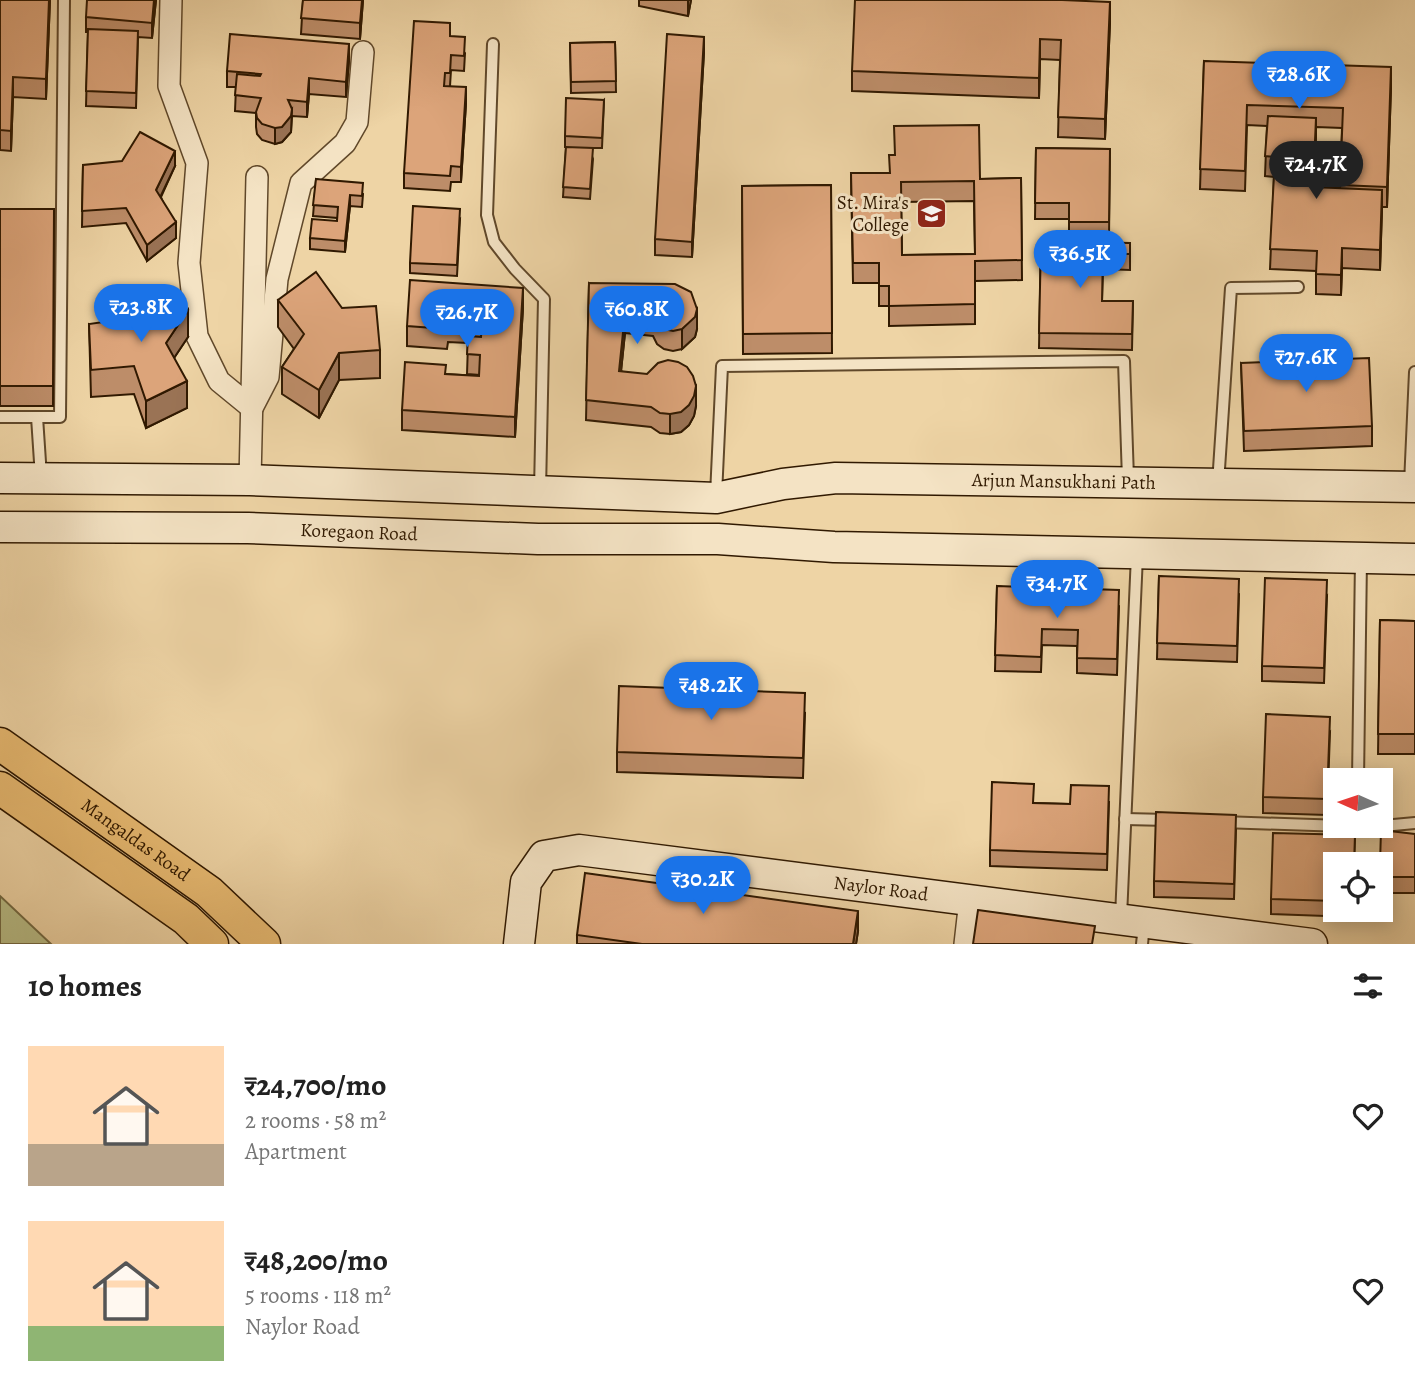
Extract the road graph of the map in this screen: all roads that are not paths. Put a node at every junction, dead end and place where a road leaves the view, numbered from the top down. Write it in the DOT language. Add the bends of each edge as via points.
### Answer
graph roads {
  1 [pos="64,0"];
  2 [pos="171,0"];
  3 [pos="493,44"];
  4 [pos="363,52"];
  5 [pos="257,177"];
  6 [pos="1298,287"];
  7 [pos="1415,372"];
  8 [pos="252,408"];
  9 [pos="0,417"];
  10 [pos="37,417"];
  11 [pos="0,478"];
  12 [pos="41,478"];
  13 [pos="250,480"];
  14 [pos="1128,482"];
  15 [pos="1218,484"];
  16 [pos="1413,487"];
  17 [pos="540,490"];
  18 [pos="716,498"];
  19 [pos="0,527"];
  20 [pos="1138,554"];
  21 [pos="1361,558"];
  22 [pos="1415,559"];
  23 [pos="0,744"];
  24 [pos="1358,768"];
  25 [pos="0,788"];
  26 [pos="1125,819"];
  27 [pos="1180,821"];
  28 [pos="1207,822"];
  29 [pos="1415,822"];
  30 [pos="970,900"];
  31 [pos="1136,929"];
  32 [pos="1212,938"];
  33 [pos="212,944"];
  34 [pos="264,944"];
  35 [pos="519,944"];
  36 [pos="965,944"];
  37 [pos="1312,944"];
  1 -- 10 [label="lane" via="60,417"];
  2 -- 8 [label="street" via="169,86 197,163 188,262 197,336 219,381"];
  3 -- 17 [label="lane" via="487,215 494,242 544,299"];
  4 -- 8 [label="street" via="357,122 345,143 301,183 277,279 268,377"];
  5 -- 8 [label="street"];
  6 -- 15 [label="lane" via="1231,289"];
  7 -- 16 [label="lane"];
  8 -- 13 [label="street"];
  9 -- 10 [label="lane"];
  10 -- 12 [label="lane"];
  11 -- 12 [label="main road"];
  12 -- 13 [label="main road"];
  13 -- 17 [label="main road"];
  14 -- 15 [label="main road, Arjun Mansukhani Path"];
  14 -- 18 [label="main road, Arjun Mansukhani Path" via="836,478"];
  14 -- 18 [label="lane" via="1124,361 722,366"];
  15 -- 16 [label="main road, Arjun Mansukhani Path"];
  17 -- 18 [label="main road"];
  19 -- 20 [label="main road, Koregaon Road" via="718,539 834,547"];
  20 -- 21 [label="main road"];
  20 -- 26 [label="lane"];
  21 -- 22 [label="main road"];
  21 -- 24 [label="lane"];
  23 -- 34 [label="main road, Mangaldas Road" via="209,892"];
  25 -- 33 [label="main road, Mangaldas Road" via="186,919"];
  26 -- 27 [label="lane"];
  26 -- 31 [label="lane"];
  28 -- 29 [label="lane" via="1372,827"];
  30 -- 31 [label="main road, Naylor Road"];
  30 -- 35 [label="main road, Naylor Road" via="780,887 644,870 579,850 544,856 526,882"];
  30 -- 36 [label="street"];
  31 -- 32 [label="main road, Naylor Road"];
  32 -- 37 [label="main road, Naylor Road"];
}
